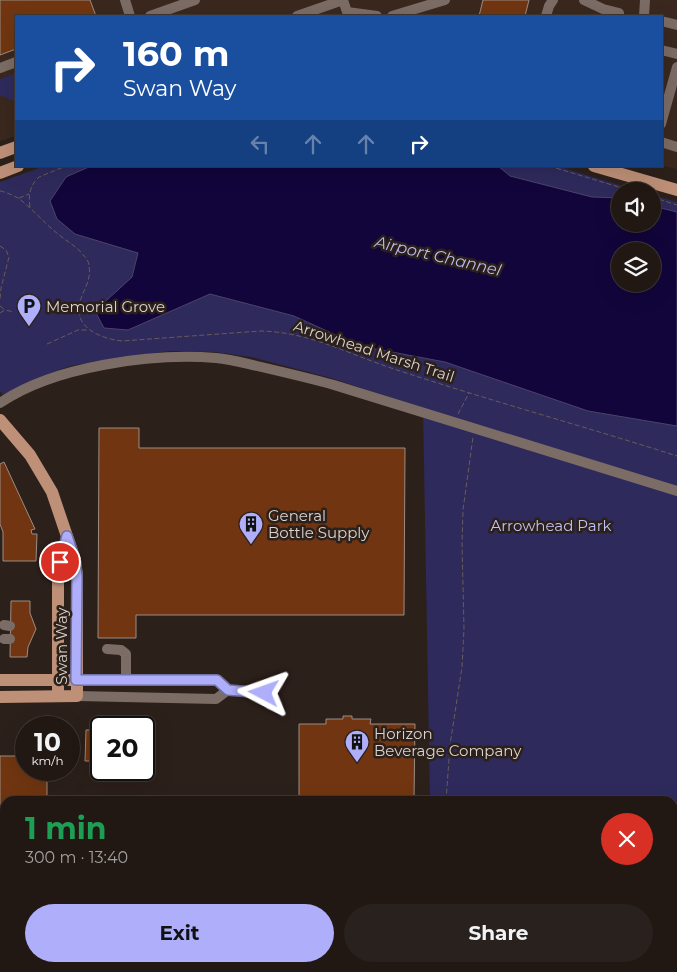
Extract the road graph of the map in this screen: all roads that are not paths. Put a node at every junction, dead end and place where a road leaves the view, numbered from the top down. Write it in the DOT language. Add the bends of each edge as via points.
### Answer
graph roads {
  1 [pos="126,0"];
  2 [pos="194,0"];
  3 [pos="343,0"];
  4 [pos="445,0"];
  5 [pos="553,0"];
  6 [pos="584,0"];
  7 [pos="645,0"];
  8 [pos="619,13"];
  9 [pos="353,14"];
  10 [pos="130,15"];
  11 [pos="153,15"];
  12 [pos="300,15"];
  13 [pos="397,15"];
  14 [pos="546,15"];
  15 [pos="644,15"];
  16 [pos="663,22"];
  17 [pos="677,25"];
  18 [pos="663,50"];
  19 [pos="677,54"];
  20 [pos="15,62"];
  21 [pos="677,67"];
  22 [pos="0,68"];
  23 [pos="663,117"];
  24 [pos="663,143"];
  25 [pos="15,147"];
  26 [pos="677,147"];
  27 [pos="0,153"];
  28 [pos="15,167"];
  29 [pos="597,167"];
  30 [pos="0,173"];
  31 [pos="677,190"];
  32 [pos="0,403"];
  33 [pos="0,420"];
  34 [pos="677,491"];
  35 [pos="67,536"];
  36 [pos="107,649"];
  37 [pos="0,680"];
  38 [pos="58,680"];
  39 [pos="76,680"];
  40 [pos="126,680"];
  41 [pos="275,682"];
  42 [pos="228,690"];
  43 [pos="264,693"];
  44 [pos="58,696"];
  45 [pos="77,696"];
  46 [pos="0,697"];
  47 [pos="276,705"];
  1 -- 10 [label="street"];
  2 -- 11 [label="street"];
  3 -- 9 [label="street" via="347,12"];
  3 -- 12 [label="street"];
  4 -- 13 [label="street"];
  5 -- 14 [label="street"];
  6 -- 8 [label="street"];
  7 -- 15 [label="street"];
  16 -- 17 [label="street"];
  18 -- 19 [label="street"];
  20 -- 22 [label="street"];
  21 -- 23 [label="street"];
  24 -- 26 [label="street"];
  25 -- 27 [label="main road"];
  28 -- 30 [label="main road"];
  29 -- 31 [label="main road"];
  32 -- 34 [label="street" via="21,390 67,373 123,362 188,356 225,359 292,374"];
  33 -- 35 [label="main road, Swan Way" via="41,472 52,492"];
  35 -- 38 [label="main road, Swan Way" via="58,576"];
  35 -- 39 [label="main road, Swan Way" via="77,576"];
  36 -- 40 [label="street" via="121,650 126,654"];
  37 -- 38 [label="main road"];
  38 -- 39 [label="main road"];
  38 -- 44 [label="main road, Swan Way"];
  39 -- 40 [label="street"];
  39 -- 45 [label="main road, Swan Way"];
  40 -- 42 [label="street" via="217,680"];
  41 -- 43 [label="street"];
  42 -- 43 [label="street"];
  42 -- 45 [label="street" via="216,699"];
  43 -- 47 [label="street" via="270,705"];
  44 -- 45 [label="main road"];
  44 -- 46 [label="main road"];
}
